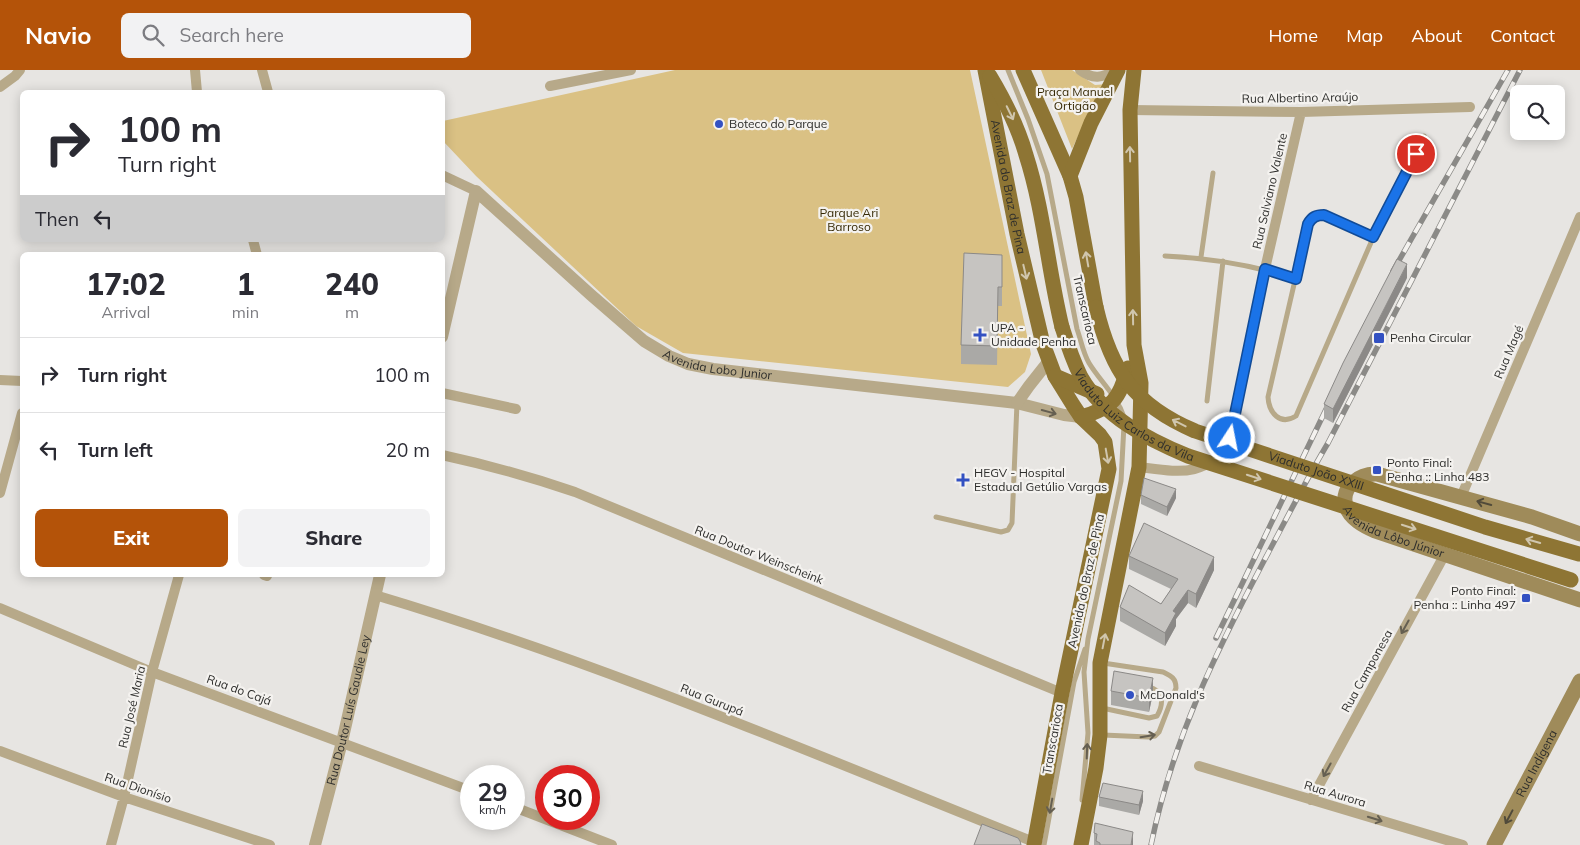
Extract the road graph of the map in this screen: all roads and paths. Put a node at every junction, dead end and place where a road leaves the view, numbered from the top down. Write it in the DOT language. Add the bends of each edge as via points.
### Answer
graph roads {
  1 [pos="20,70"];
  2 [pos="194,70"];
  3 [pos="262,70"];
  4 [pos="631,70"];
  5 [pos="986,70"];
  6 [pos="1008,70"];
  7 [pos="1023,70"];
  8 [pos="1080,70"];
  9 [pos="1117,70"];
  10 [pos="1134,70"];
  11 [pos="550,86"];
  12 [pos="0,87"];
  13 [pos="196,90"];
  14 [pos="267,90"];
  15 [pos="1470,107"];
  16 [pos="1130,110"];
  17 [pos="1301,112"];
  18 [pos="1424,136"];
  19 [pos="1213,173"];
  20 [pos="445,176"];
  21 [pos="1070,176"];
  22 [pos="476,191"];
  23 [pos="1580,217"];
  24 [pos="1373,237"];
  25 [pos="1165,256"];
  26 [pos="1201,257"];
  27 [pos="1223,261"];
  28 [pos="1265,269"];
  29 [pos="1296,279"];
  30 [pos="445,324"];
  31 [pos="1134,345"];
  32 [pos="1048,362"];
  33 [pos="1055,376"];
  34 [pos="0,380"];
  35 [pos="20,381"];
  36 [pos="445,393"];
  37 [pos="1116,394"];
  38 [pos="1207,401"];
  39 [pos="1017,403"];
  40 [pos="516,409"];
  41 [pos="1081,417"];
  42 [pos="20,420"];
  43 [pos="445,456"];
  44 [pos="1139,467"];
  45 [pos="0,492"];
  46 [pos="1461,497"];
  47 [pos="936,517"];
  48 [pos="1580,534"];
  49 [pos="1445,554"];
  50 [pos="1580,554"];
  51 [pos="178,577"];
  52 [pos="380,577"];
  53 [pos="1576,581"];
  54 [pos="375,595"];
  55 [pos="1580,600"];
  56 [pos="0,608"];
  57 [pos="1088,639"];
  58 [pos="1107,664"];
  59 [pos="152,672"];
  60 [pos="1118,673"];
  61 [pos="1580,680"];
  62 [pos="1144,687"];
  63 [pos="1062,693"];
  64 [pos="1099,708"];
  65 [pos="1100,735"];
  66 [pos="342,742"];
  67 [pos="0,751"];
  68 [pos="1199,766"];
  69 [pos="460,787"];
  70 [pos="124,797"];
  71 [pos="1311,800"];
  72 [pos="525,812"];
  73 [pos="1037,844"];
  74 [pos="112,845"];
  75 [pos="270,845"];
  76 [pos="315,845"];
  77 [pos="612,845"];
  78 [pos="1075,845"];
  79 [pos="1081,845"];
  80 [pos="1463,845"];
  81 [pos="1494,845"];
  1 -- 12 [label="street"];
  2 -- 13 [label="street"];
  3 -- 14 [label="street"];
  4 -- 11 [label="street"];
  5 -- 32 [label="main road, Avenida do Braz de Pina, one-way" via="1017,234"];
  5 -- 53 [label="main road, Viaduto Luiz Carlos da Vila, one-way, bridge" via="1014,120 1026,155 1062,327 1082,377 1125,424 1188,456"];
  6 -- 37 [label="lane, Transcarioca" via="1048,174 1079,336 1089,363"];
  7 -- 21 [label="main road"];
  8 -- 9 [label="street" via="1100,78"];
  9 -- 21 [label="main road"];
  10 -- 16 [label="main road"];
  15 -- 17 [label="street, Rua Albertino Araújo"];
  16 -- 17 [label="street, Rua Albertino Araújo"];
  31 -- 16 [label="main road, one-way"];
  17 -- 28 [label="street, Rua Salviano Valente"];
  18 -- 24 [label="lane"];
  19 -- 26 [label="lane"];
  20 -- 22 [label="street"];
  50 -- 21 [label="main road, Viaduto João XXIII, one-way, bridge" via="1476,524 1195,431 1144,401 1111,356 1103,335"];
  22 -- 30 [label="street"];
  22 -- 39 [label="street, Avenida Lobo Junior" via="644,341 688,364"];
  23 -- 46 [label="street, Rua Magé"];
  24 -- 29 [label="lane" via="1324,215 1311,218"];
  24 -- 29 [label="lane" via="1303,402 1296,416 1284,420 1268,408 1268,398"];
  25 -- 26 [label="lane"];
  26 -- 27 [label="lane"];
  27 -- 28 [label="lane"];
  27 -- 38 [label="lane"];
  28 -- 29 [label="lane"];
  28 -- 44 [label="street, Rua Salviano Valente" via="1230,438 1223,450 1213,461 1188,471"];
  31 -- 37 [label="main road"];
  31 -- 44 [label="main road" via="1141,382"];
  32 -- 33 [label="main road, Avenida do Braz de Pina"];
  32 -- 39 [label="street"];
  33 -- 37 [label="main road" via="1100,395"];
  33 -- 41 [label="main road, Avenida do Braz de Pina"];
  34 -- 35 [label="street"];
  36 -- 40 [label="street"];
  37 -- 41 [label="main road" via="1094,413"];
  37 -- 57 [label="lane, Transcarioca" via="1124,415 1121,481"];
  39 -- 41 [label="street, Avenida Lobo Junior, one-way" via="1064,416"];
  39 -- 47 [label="lane" via="1012,523 1008,530 1001,532"];
  41 -- 63 [label="main road, Avenida do Braz de Pina, one-way" via="1104,442 1109,469"];
  42 -- 45 [label="street"];
  43 -- 63 [label="street, Rua Doutor Weinscheink" via="536,478 575,492"];
  58 -- 44 [label="main road, one-way"];
  48 -- 46 [label="main road, Avenida Lôbo Júnior, one-way"];
  46 -- 49 [label="main road, Avenida Lôbo Júnior" via="1376,474 1355,480 1346,496 1346,507 1362,525"];
  49 -- 55 [label="main road, Avenida Lôbo Júnior"];
  49 -- 71 [label="street, Rua Camponesa, one-way"];
  51 -- 59 [label="street, Rua José Maria"];
  52 -- 54 [label="street, Rua Doutor Luís Gaudie Ley"];
  54 -- 66 [label="street, Rua Doutor Luís Gaudie Ley"];
  54 -- 73 [label="street, Rua Gurupá" via="459,620 621,677"];
  56 -- 59 [label="street, Rua do Cajá"];
  57 -- 73 [label="lane, Transcarioca, one-way" via="1074,682"];
  78 -- 57 [label="lane, Transcarioca, one-way" via="1087,760 1084,672"];
  58 -- 60 [label="lane"];
  58 -- 64 [label="main road"];
  65 -- 58 [label="lane, one-way" via="1155,736 1176,688 1172,676 1163,672"];
  59 -- 66 [label="street, Rua do Cajá"];
  59 -- 70 [label="street, Rua José Maria"];
  61 -- 81 [label="main road, Rua Indígena, one-way"];
  62 -- 64 [label="lane" via="1160,692 1157,716 1150,718"];
  63 -- 73 [label="main road, Avenida do Braz de Pina"];
  64 -- 65 [label="main road"];
  65 -- 79 [label="main road"];
  66 -- 69 [label="street, Rua do Cajá"];
  66 -- 76 [label="street, Rua Doutor Luís Gaudie Ley"];
  67 -- 70 [label="street, Rua Dionísio"];
  68 -- 71 [label="street, Rua Aurora"];
  70 -- 74 [label="street, Rua José Maria"];
  70 -- 75 [label="street, Rua Dionísio"];
  71 -- 80 [label="street, Rua Aurora, one-way"];
  72 -- 77 [label="street"];
}
